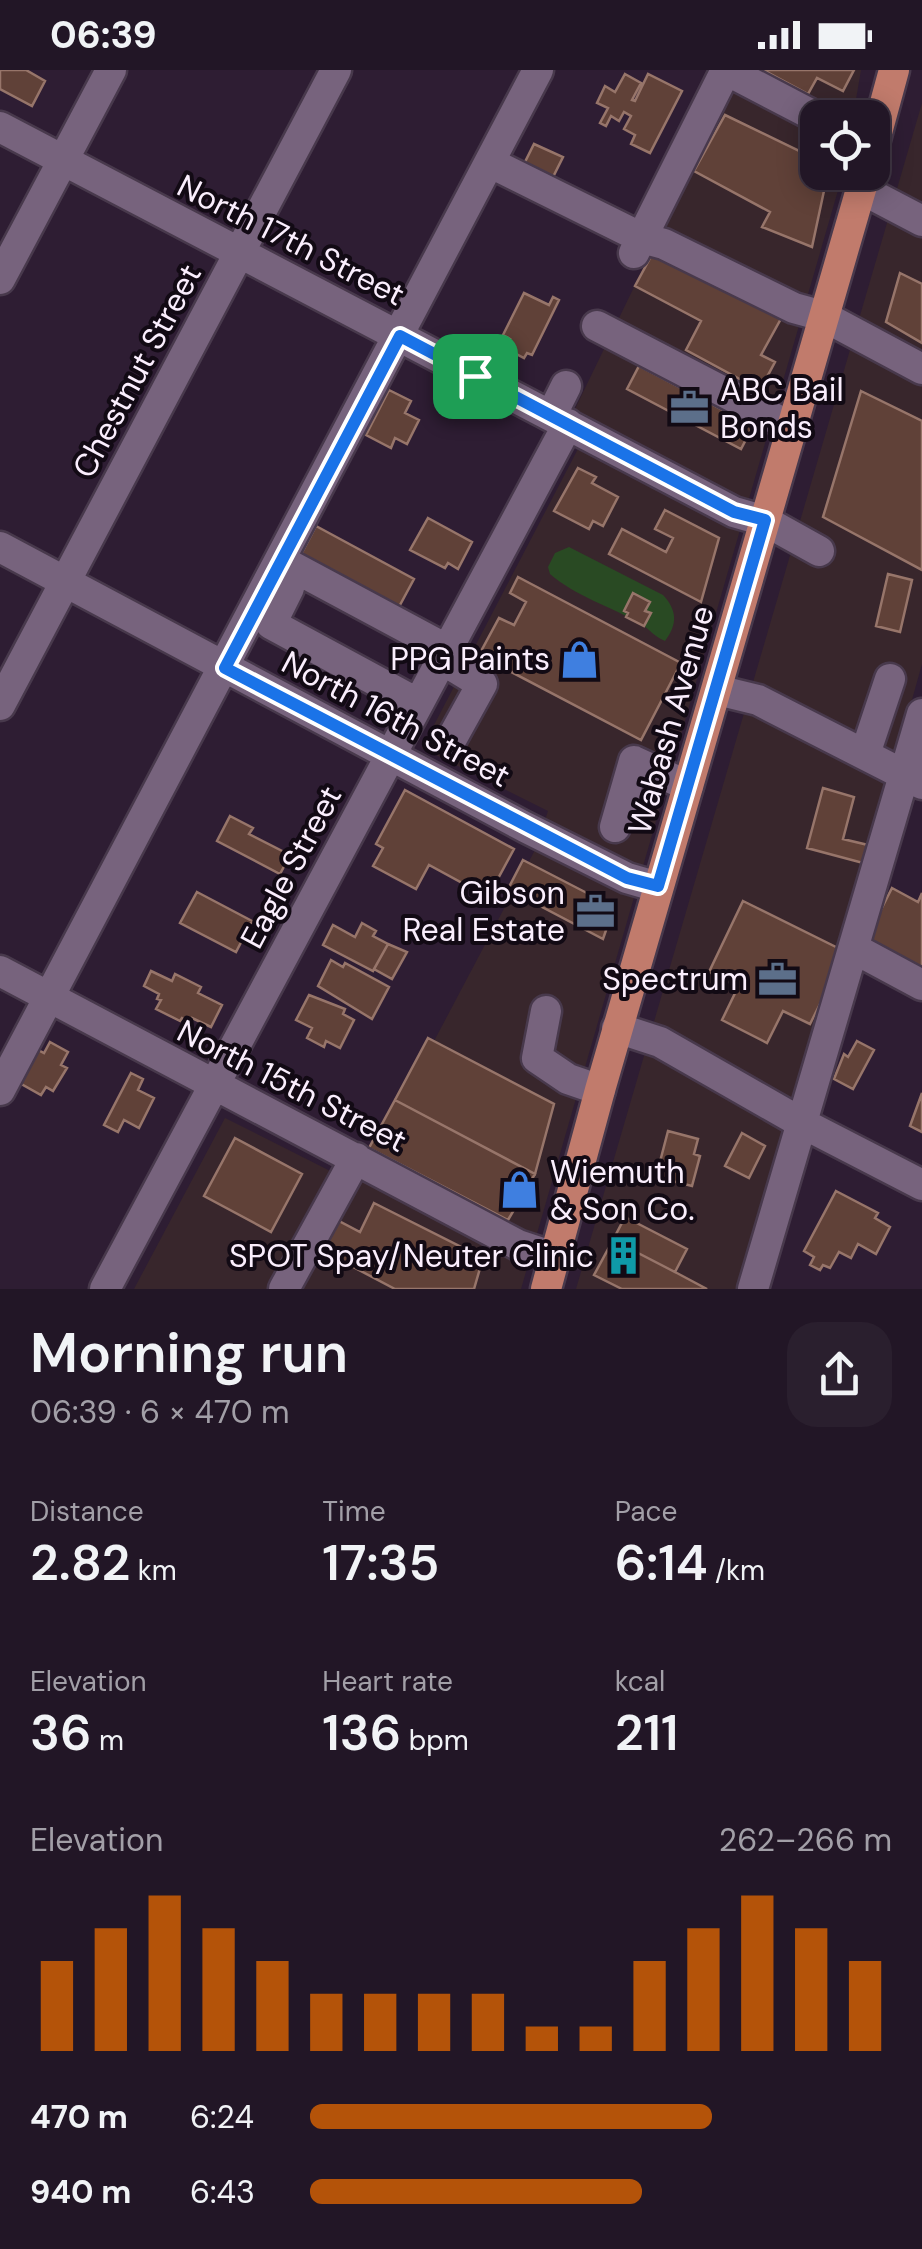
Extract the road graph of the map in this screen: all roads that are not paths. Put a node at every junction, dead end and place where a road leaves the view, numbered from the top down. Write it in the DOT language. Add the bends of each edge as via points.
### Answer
graph roads {
  1 [pos="111,70"];
  2 [pos="336,70"];
  3 [pos="538,70"];
  4 [pos="726,70"];
  5 [pos="894,70"];
  6 [pos="886,100"];
  7 [pos="800,109"];
  8 [pos="0,127"];
  9 [pos="63,160"];
  10 [pos="491,163"];
  11 [pos="861,190"];
  12 [pos="877,190"];
  13 [pos="922,220"];
  14 [pos="638,246"];
  15 [pos="239,253"];
  16 [pos="0,279"];
  17 [pos="823,316"];
  18 [pos="597,326"];
  19 [pos="400,336"];
  20 [pos="922,369"];
  21 [pos="566,386"];
  22 [pos="559,420"];
  23 [pos="792,427"];
  24 [pos="765,520"];
  25 [pos="0,548"];
  26 [pos="819,551"];
  27 [pos="290,566"];
  28 [pos="66,582"];
  29 [pos="444,654"];
  30 [pos="225,668"];
  31 [pos="890,679"];
  32 [pos="717,690"];
  33 [pos="417,704"];
  34 [pos="0,705"];
  35 [pos="922,714"];
  36 [pos="451,740"];
  37 [pos="865,754"];
  38 [pos="389,756"];
  39 [pos="913,779"];
  40 [pos="688,786"];
  41 [pos="615,827"];
  42 [pos="658,886"];
  43 [pos="855,949"];
  44 [pos="0,971"];
  45 [pos="922,985"];
  46 [pos="48,996"];
  47 [pos="546,1011"];
  48 [pos="617,1028"];
  49 [pos="215,1087"];
  50 [pos="0,1090"];
  51 [pos="600,1090"];
  52 [pos="800,1122"];
  53 [pos="356,1158"];
  54 [pos="922,1185"];
  55 [pos="554,1257"];
  56 [pos="104,1289"];
  57 [pos="284,1289"];
  58 [pos="546,1289"];
  59 [pos="753,1289"];
  1 -- 9 [label="street"];
  2 -- 15 [label="street, Chestnut Street"];
  3 -- 10 [label="street"];
  4 -- 7 [label="street"];
  4 -- 14 [label="street"];
  5 -- 6 [label="main road"];
  8 -- 9 [label="street, North 17th Street"];
  9 -- 15 [label="street, North 17th Street"];
  9 -- 16 [label="street"];
  10 -- 14 [label="street"];
  10 -- 19 [label="street"];
  11 -- 17 [label="main road, Wabash Avenue"];
  12 -- 13 [label="street"];
  14 -- 17 [label="street" via="664,244"];
  15 -- 19 [label="street, North 17th Street"];
  15 -- 28 [label="street, Chestnut Street"];
  17 -- 20 [label="street"];
  17 -- 23 [label="main road, Wabash Avenue"];
  18 -- 23 [label="street"];
  19 -- 22 [label="street, North 17th Street"];
  19 -- 27 [label="street"];
  21 -- 22 [label="street, Eagle Street"];
  22 -- 24 [label="street, North 17th Street" via="734,512"];
  22 -- 29 [label="street, Eagle Street"];
  23 -- 24 [label="main road, Wabash Avenue"];
  24 -- 26 [label="street, North 17th Street"];
  24 -- 32 [label="main road, Wabash Avenue"];
  25 -- 28 [label="street, North 16th Street"];
  27 -- 29 [label="street"];
  27 -- 30 [label="street"];
  27 -- 33 [label="street" via="270,624"];
  28 -- 30 [label="street, North 16th Street"];
  28 -- 34 [label="street, Chestnut Street"];
  29 -- 33 [label="street, Eagle Street"];
  29 -- 36 [label="street" via="482,684"];
  30 -- 38 [label="street, North 16th Street"];
  30 -- 46 [label="street"];
  31 -- 37 [label="street"];
  32 -- 37 [label="street" via="758,700"];
  32 -- 40 [label="main road, Wabash Avenue"];
  33 -- 38 [label="street, Eagle Street"];
  35 -- 39 [label="street"];
  37 -- 39 [label="street"];
  38 -- 42 [label="street, North 16th Street" via="627,878"];
  38 -- 49 [label="street, Eagle Street"];
  39 -- 43 [label="street"];
  40 -- 41 [label="street" via="634,761"];
  40 -- 42 [label="main road, Wabash Avenue"];
  42 -- 48 [label="main road, Wabash Avenue"];
  43 -- 45 [label="street"];
  43 -- 52 [label="street"];
  44 -- 46 [label="street, North 15th Street"];
  46 -- 49 [label="street, North 15th Street"];
  46 -- 50 [label="street"];
  47 -- 51 [label="street" via="537,1058"];
  48 -- 51 [label="main road, Wabash Avenue"];
  48 -- 52 [label="street" via="660,1042"];
  49 -- 53 [label="street, North 15th Street"];
  49 -- 56 [label="street, Eagle Street"];
  51 -- 55 [label="main road, Wabash Avenue"];
  52 -- 54 [label="street"];
  52 -- 59 [label="street"];
  53 -- 55 [label="street, North 15th Street" via="518,1245"];
  53 -- 57 [label="street"];
  55 -- 58 [label="main road, Wabash Avenue"];
}
